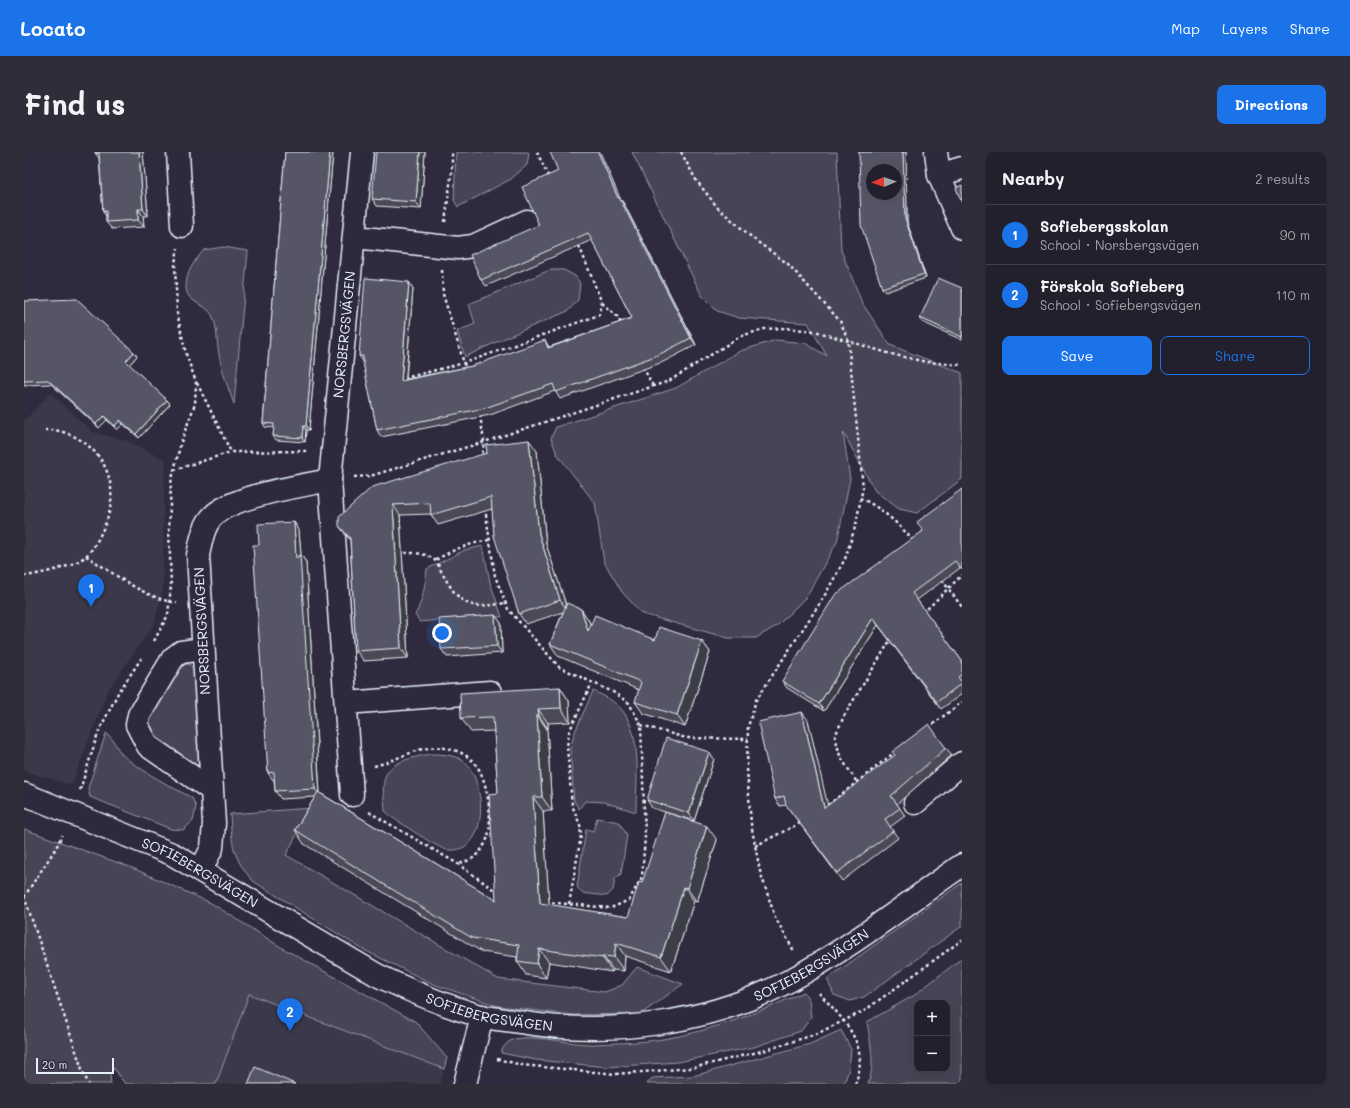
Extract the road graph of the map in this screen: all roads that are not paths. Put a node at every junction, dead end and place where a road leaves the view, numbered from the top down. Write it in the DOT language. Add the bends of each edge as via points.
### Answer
graph roads {
  1 [pos="178,152"];
  2 [pos="362,152"];
  3 [pos="936,152"];
  4 [pos="962,168"];
  5 [pos="939,175"];
  6 [pos="527,221"];
  7 [pos="182,226"];
  8 [pos="962,228"];
  9 [pos="355,238"];
  10 [pos="330,480"];
  11 [pos="203,649"];
  12 [pos="509,691"];
  13 [pos="346,703"];
  14 [pos="962,763"];
  15 [pos="210,789"];
  16 [pos="24,794"];
  17 [pos="352,795"];
  18 [pos="915,803"];
  19 [pos="962,865"];
  20 [pos="201,870"];
  21 [pos="482,1016"];
  22 [pos="465,1084"];
  1 -- 7 [label="street"];
  2 -- 9 [label="street, NORSBERGSVÄGEN"];
  3 -- 5 [label="street"];
  4 -- 5 [label="street"];
  5 -- 8 [label="street"];
  6 -- 9 [label="street" via="474,246 458,248"];
  9 -- 10 [label="street, NORSBERGSVÄGEN"];
  10 -- 11 [label="street, NORSBERGSVÄGEN" via="236,502 214,515 204,530 198,555"];
  10 -- 13 [label="street, NORSBERGSVÄGEN"];
  11 -- 15 [label="street, NORSBERGSVÄGEN"];
  11 -- 15 [label="street" via="181,652 173,658 139,715 137,725 148,746"];
  12 -- 13 [label="street"];
  13 -- 17 [label="street, NORSBERGSVÄGEN"];
  14 -- 18 [label="street"];
  15 -- 20 [label="street, NORSBERGSVÄGEN" via="214,823 212,848"];
  16 -- 20 [label="street, SOFIEBERGSVÄGEN" via="172,854"];
  19 -- 21 [label="street, SOFIEBERGSVÄGEN" via="832,956 788,981 747,999 694,1017 641,1026 599,1029 540,1026"];
  20 -- 21 [label="street, SOFIEBERGSVÄGEN" via="377,976 413,992"];
  21 -- 22 [label="street"];
}
